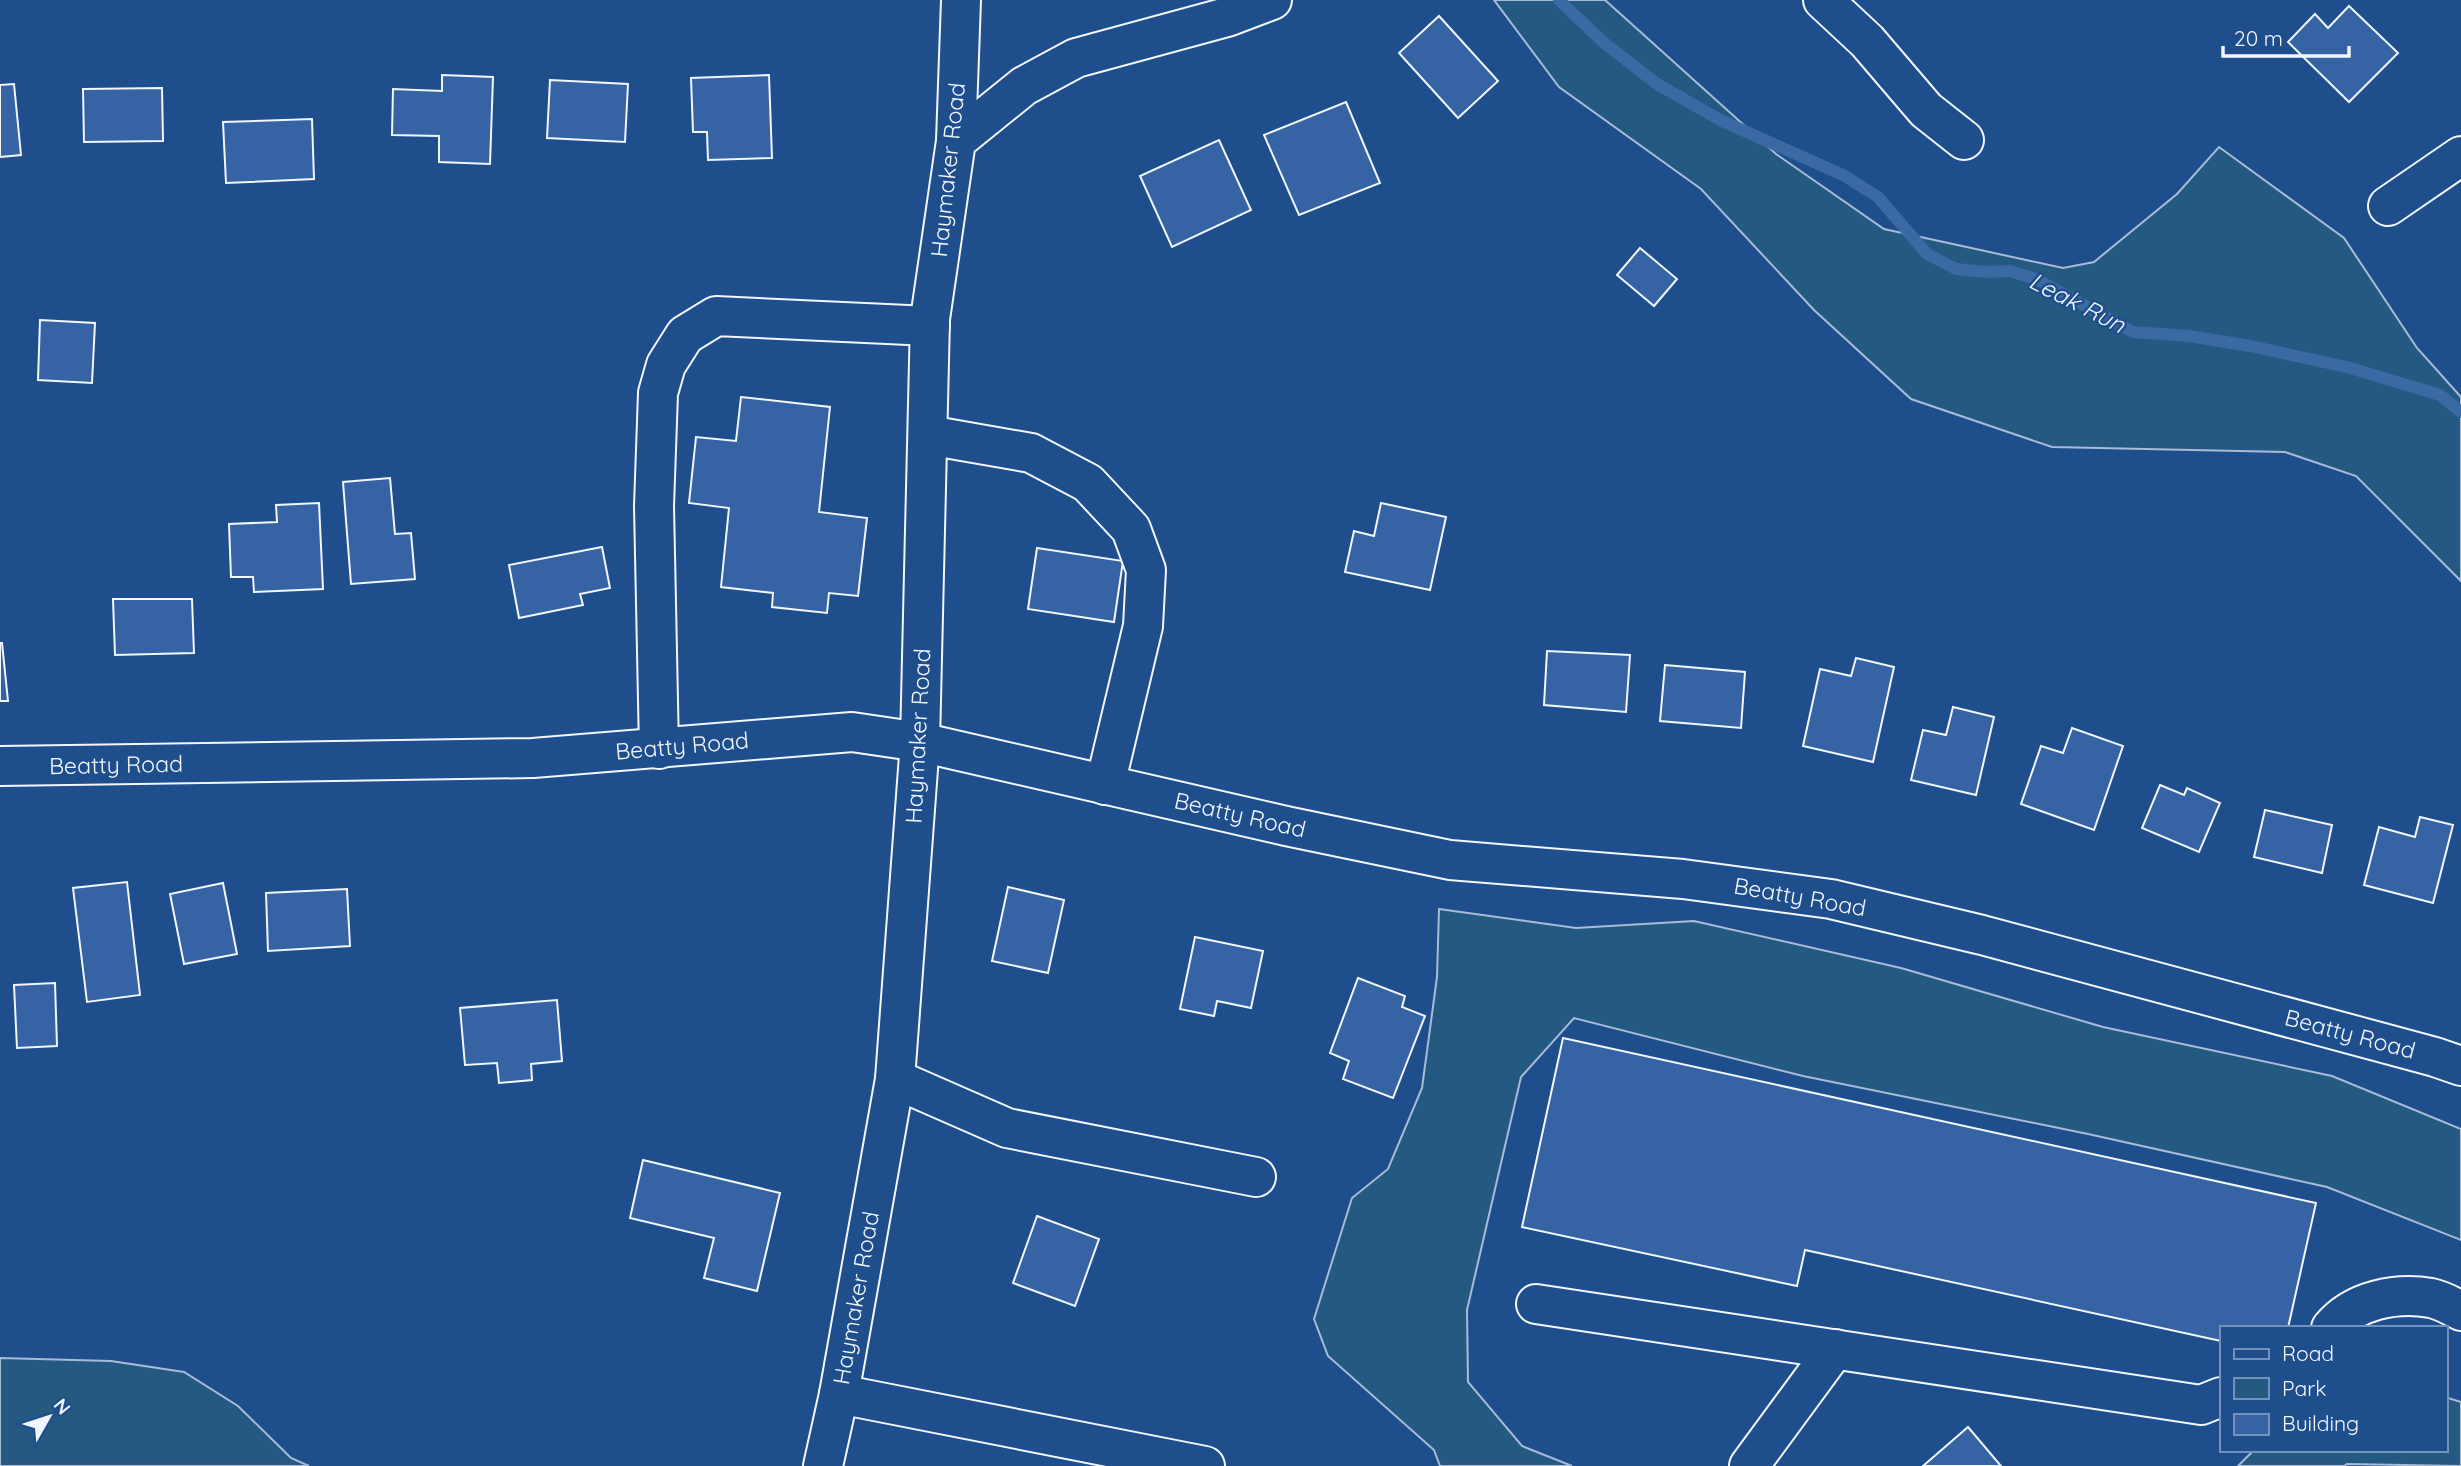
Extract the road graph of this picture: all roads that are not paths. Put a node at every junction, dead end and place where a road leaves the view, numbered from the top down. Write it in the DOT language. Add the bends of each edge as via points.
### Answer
graph roads {
  1 [pos="961,0"];
  2 [pos="1272,0"];
  3 [pos="1824,0"];
  4 [pos="1964,140"];
  5 [pos="956,141"];
  6 [pos="2461,156"];
  7 [pos="2388,206"];
  8 [pos="930,326"];
  9 [pos="928,435"];
  10 [pos="920,742"];
  11 [pos="659,749"];
  12 [pos="0,766"];
  13 [pos="1105,785"];
  14 [pos="2461,1066"];
  15 [pos="895,1079"];
  16 [pos="1256,1177"];
  17 [pos="1536,1304"];
  18 [pos="2461,1311"];
  19 [pos="2332,1326"];
  20 [pos="1835,1349"];
  21 [pos="839,1394"];
  22 [pos="2220,1397"];
  23 [pos="823,1466"];
  24 [pos="1205,1466"];
  25 [pos="1749,1466"];
  1 -- 5 [label="street, Haymaker Road"];
  2 -- 5 [label="street" via="1227,17 1076,58 1024,86"];
  3 -- 4 [label="street" via="1867,41 1926,110"];
  5 -- 8 [label="street, Haymaker Road"];
  6 -- 7 [label="street"];
  8 -- 9 [label="street, Haymaker Road"];
  8 -- 11 [label="street" via="716,316 685,335 666,365 658,393 654,506"];
  9 -- 10 [label="street, Haymaker Road"];
  9 -- 13 [label="street" via="1031,453 1088,483 1131,529 1146,570 1143,626"];
  10 -- 11 [label="street, Beatty Road" via="852,732"];
  10 -- 13 [label="street, Beatty Road"];
  10 -- 15 [label="street, Haymaker Road"];
  11 -- 12 [label="street, Beatty Road" via="533,758"];
  13 -- 14 [label="street, Beatty Road" via="1450,860 1683,879 1831,899 1982,935"];
  15 -- 16 [label="street" via="1007,1128"];
  15 -- 21 [label="street, Haymaker Road"];
  17 -- 20 [label="street"];
  18 -- 19 [label="street" via="2434,1298 2395,1295 2366,1303"];
  20 -- 22 [label="street" via="2201,1405"];
  20 -- 25 [label="street"];
  21 -- 23 [label="street, Haymaker Road"];
  21 -- 24 [label="street"];
}
